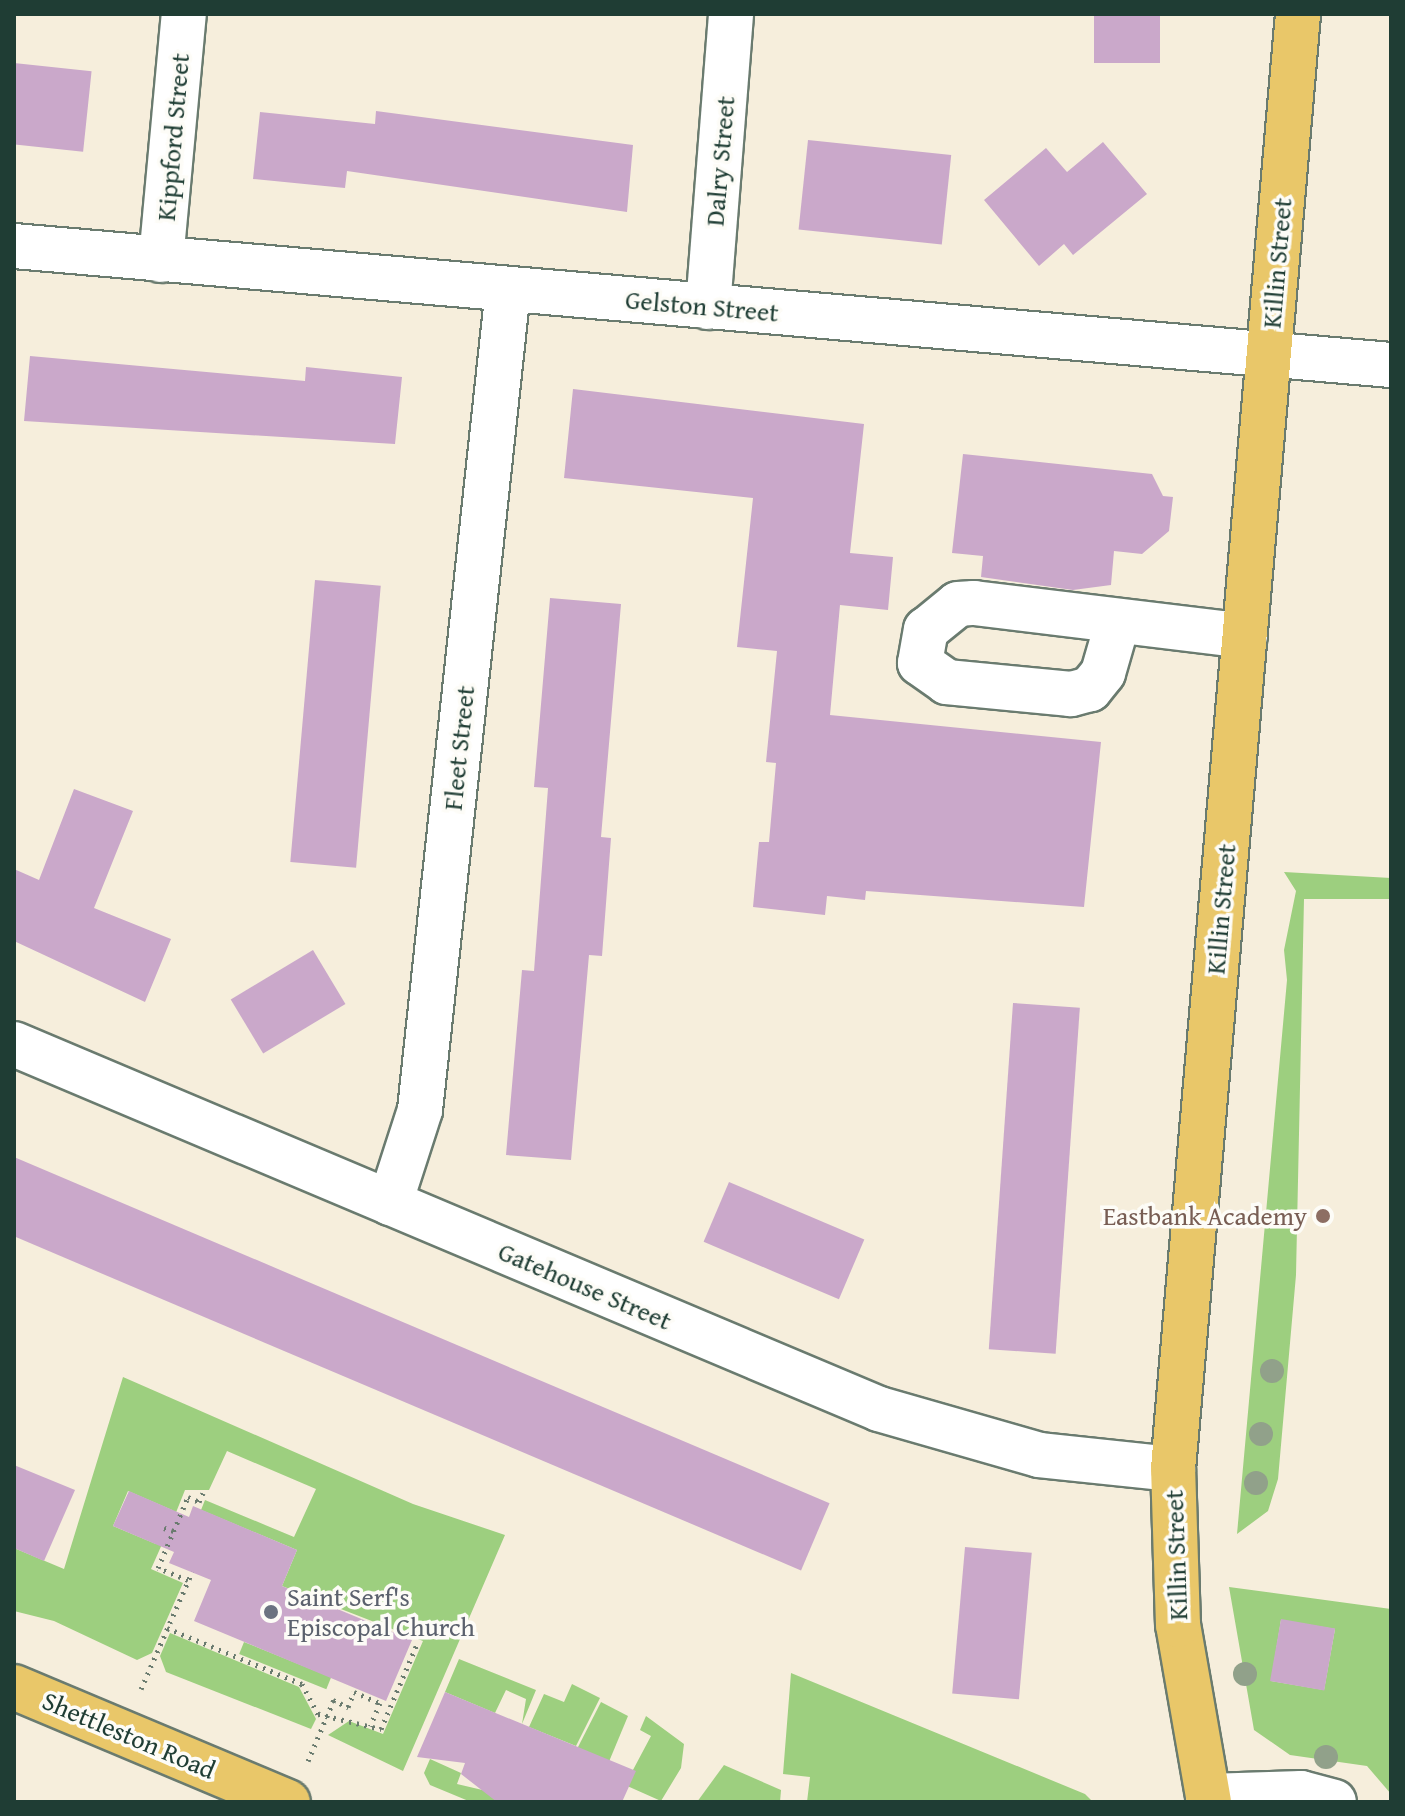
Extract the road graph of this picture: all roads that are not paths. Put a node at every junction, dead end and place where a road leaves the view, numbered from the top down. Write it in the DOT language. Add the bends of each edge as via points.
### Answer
graph roads {
  1 [pos="184,14"];
  2 [pos="731,14"];
  3 [pos="1298,14"];
  4 [pos="14,246"];
  5 [pos="161,260"];
  6 [pos="508,289"];
  7 [pos="708,307"];
  8 [pos="1269,355"];
  9 [pos="1391,365"];
  10 [pos="1118,621"];
  11 [pos="1245,636"];
  12 [pos="14,1044"];
  13 [pos="390,1203"];
  14 [pos="1173,1469"];
  15 [pos="14,1687"];
  16 [pos="1208,1799"];
  17 [pos="288,1802"];
  18 [pos="1334,1802"];
  1 -- 5 [label="street, Kippford Street"];
  2 -- 7 [label="street, Dalry Street"];
  3 -- 8 [label="main road, Killin Street"];
  4 -- 5 [label="street, Gelston Street"];
  5 -- 6 [label="street, Gelston Street"];
  6 -- 7 [label="street, Gelston Street"];
  6 -- 13 [label="street, Fleet Street" via="420,1110"];
  7 -- 8 [label="street, Gelston Street"];
  8 -- 9 [label="street, Gelston Street"];
  8 -- 11 [label="main road, Killin Street"];
  10 -- 11 [label="street"];
  11 -- 14 [label="main road, Killin Street"];
  12 -- 13 [label="street, Gatehouse Street"];
  13 -- 14 [label="street, Gatehouse Street" via="922,1424 1039,1455"];
  14 -- 16 [label="main road, Killin Street" via="1178,1625"];
  15 -- 17 [label="main road, Shettleston Road"];
  16 -- 18 [label="street" via="1301,1793"];
}
